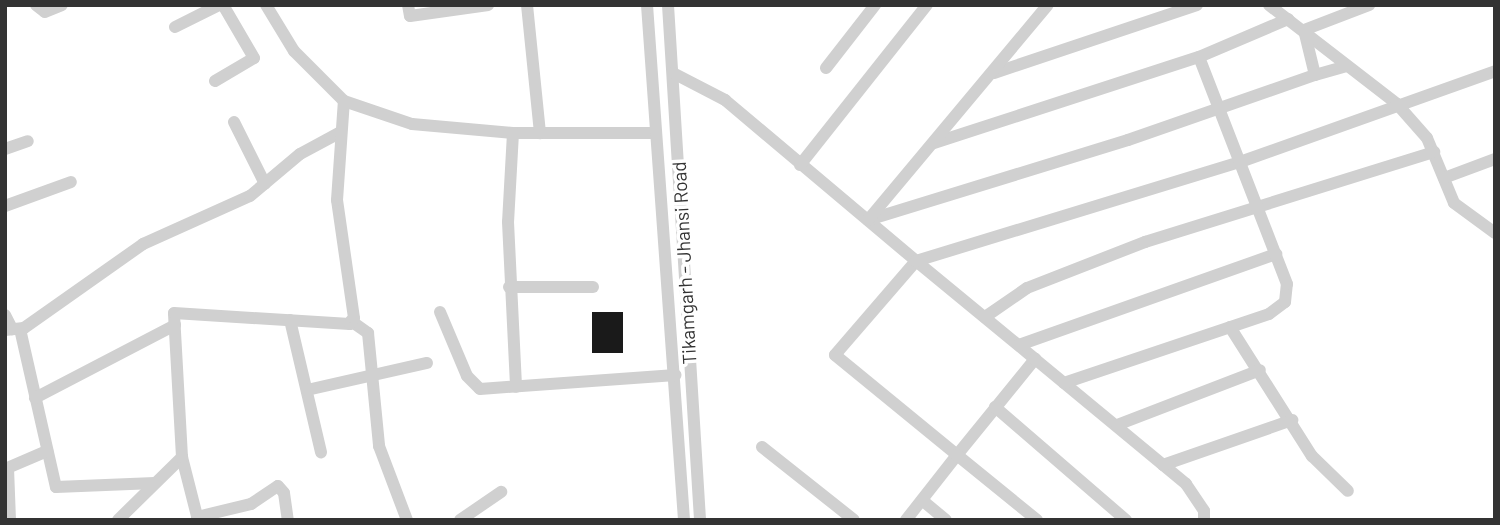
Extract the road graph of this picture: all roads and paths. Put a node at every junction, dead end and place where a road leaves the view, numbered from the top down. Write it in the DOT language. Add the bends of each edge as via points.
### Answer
graph roads {
  1 [pos="36,5"];
  2 [pos="62,5"];
  3 [pos="221,5"];
  4 [pos="266,5"];
  5 [pos="408,5"];
  6 [pos="488,5"];
  7 [pos="527,5"];
  8 [pos="647,5"];
  9 [pos="668,5"];
  10 [pos="875,5"];
  11 [pos="927,5"];
  12 [pos="1048,5"];
  13 [pos="1196,5"];
  14 [pos="1269,5"];
  15 [pos="1368,5"];
  16 [pos="1288,19"];
  17 [pos="175,27"];
  18 [pos="1304,30"];
  19 [pos="1199,57"];
  20 [pos="1347,66"];
  21 [pos="826,68"];
  22 [pos="1495,71"];
  23 [pos="673,73"];
  24 [pos="995,73"];
  25 [pos="1315,75"];
  26 [pos="215,80"];
  27 [pos="344,101"];
  28 [pos="1397,104"];
  29 [pos="1220,110"];
  30 [pos="234,122"];
  31 [pos="339,133"];
  32 [pos="513,133"];
  33 [pos="540,133"];
  34 [pos="654,133"];
  35 [pos="28,141"];
  36 [pos="934,143"];
  37 [pos="5,149"];
  38 [pos="1434,152"];
  39 [pos="1495,159"];
  40 [pos="1240,162"];
  41 [pos="800,165"];
  42 [pos="1444,178"];
  43 [pos="71,182"];
  44 [pos="265,184"];
  45 [pos="679,190"];
  46 [pos="659,191"];
  47 [pos="5,206"];
  48 [pos="1258,208"];
  49 [pos="868,220"];
  50 [pos="1495,233"];
  51 [pos="1276,254"];
  52 [pos="916,261"];
  53 [pos="509,287"];
  54 [pos="593,287"];
  55 [pos="440,312"];
  56 [pos="5,315"];
  57 [pos="985,317"];
  58 [pos="290,320"];
  59 [pos="351,321"];
  60 [pos="175,325"];
  61 [pos="1230,327"];
  62 [pos="13,329"];
  63 [pos="1019,345"];
  64 [pos="1035,359"];
  65 [pos="427,363"];
  66 [pos="1260,370"];
  67 [pos="374,375"];
  68 [pos="675,375"];
  69 [pos="1064,383"];
  70 [pos="516,387"];
  71 [pos="307,390"];
  72 [pos="35,398"];
  73 [pos="995,408"];
  74 [pos="1292,420"];
  75 [pos="1117,425"];
  76 [pos="762,447"];
  77 [pos="47,451"];
  78 [pos="321,452"];
  79 [pos="957,455"];
  80 [pos="182,457"];
  81 [pos="1163,465"];
  82 [pos="7,469"];
  83 [pos="155,483"];
  84 [pos="1348,491"];
  85 [pos="501,492"];
  86 [pos="922,500"];
  87 [pos="197,518"];
  88 [pos="10,520"];
  89 [pos="118,520"];
  90 [pos="288,520"];
  91 [pos="407,520"];
  92 [pos="460,520"];
  93 [pos="684,520"];
  94 [pos="700,520"];
  95 [pos="854,520"];
  96 [pos="906,520"];
  97 [pos="946,520"];
  98 [pos="1037,520"];
  99 [pos="1126,520"];
  100 [pos="1204,520"];
  1 -- 2 [label="street" via="45,12"];
  3 -- 17 [label="street"];
  3 -- 26 [label="street" via="254,58"];
  4 -- 27 [label="street" via="294,51"];
  5 -- 6 [label="street" via="410,16"];
  7 -- 33 [label="street"];
  8 -- 34 [label="street"];
  9 -- 23 [label="street, Tikamgarh - Jhansi Road"];
  10 -- 21 [label="street"];
  11 -- 41 [label="street"];
  12 -- 24 [label="street"];
  13 -- 24 [label="street"];
  14 -- 16 [label="street"];
  15 -- 18 [label="street"];
  16 -- 18 [label="street"];
  16 -- 19 [label="street"];
  18 -- 20 [label="street"];
  18 -- 25 [label="street"];
  19 -- 29 [label="street"];
  19 -- 36 [label="street"];
  20 -- 25 [label="street"];
  20 -- 28 [label="street"];
  22 -- 28 [label="street"];
  23 -- 41 [label="street" via="725,100"];
  23 -- 45 [label="street, Tikamgarh - Jhansi Road"];
  24 -- 36 [label="street"];
  25 -- 29 [label="street"];
  27 -- 31 [label="street"];
  27 -- 32 [label="street" via="412,124"];
  28 -- 38 [label="street"];
  28 -- 40 [label="street"];
  29 -- 40 [label="street"];
  29 -- 49 [label="street"];
  30 -- 44 [label="street"];
  31 -- 44 [label="street" via="300,154"];
  31 -- 59 [label="street" via="337,200"];
  32 -- 33 [label="street"];
  32 -- 53 [label="street"];
  33 -- 34 [label="street"];
  34 -- 46 [label="street"];
  35 -- 37 [label="street"];
  36 -- 49 [label="street"];
  38 -- 42 [label="street"];
  38 -- 48 [label="street"];
  39 -- 42 [label="street"];
  40 -- 48 [label="street"];
  40 -- 52 [label="street"];
  41 -- 49 [label="street"];
  42 -- 50 [label="street" via="1465,214"];
  43 -- 47 [label="street"];
  44 -- 62 [label="street" via="250,196 143,244"];
  45 -- 46 [label="street"];
  45 -- 94 [label="street, Tikamgarh - Jhansi Road"];
  46 -- 68 [label="street"];
  48 -- 51 [label="street"];
  48 -- 57 [label="street" via="1079,267 1027,288"];
  49 -- 52 [label="street"];
  51 -- 61 [label="street" via="1287,284 1284,302 1269,314"];
  51 -- 63 [label="street"];
  52 -- 57 [label="street"];
  52 -- 79 [label="street" via="835,355"];
  53 -- 54 [label="street"];
  53 -- 70 [label="street"];
  55 -- 70 [label="street" via="475,387"];
  56 -- 62 [label="street"];
  57 -- 63 [label="street"];
  58 -- 59 [label="street"];
  58 -- 60 [label="street" via="174,313"];
  58 -- 71 [label="street"];
  59 -- 67 [label="street" via="367,330"];
  60 -- 72 [label="street"];
  60 -- 80 [label="street"];
  61 -- 66 [label="street"];
  61 -- 69 [label="street"];
  62 -- 72 [label="street"];
  63 -- 64 [label="street"];
  64 -- 69 [label="street"];
  64 -- 73 [label="street"];
  65 -- 67 [label="street"];
  66 -- 74 [label="street"];
  66 -- 75 [label="street"];
  67 -- 71 [label="street"];
  67 -- 91 [label="street" via="379,446"];
  68 -- 70 [label="street"];
  68 -- 93 [label="street"];
  69 -- 75 [label="street"];
  71 -- 78 [label="street"];
  72 -- 77 [label="street"];
  73 -- 79 [label="street"];
  73 -- 99 [label="street"];
  74 -- 81 [label="street"];
  74 -- 84 [label="street" via="1312,456"];
  75 -- 81 [label="street"];
  76 -- 95 [label="street"];
  77 -- 82 [label="street"];
  77 -- 83 [label="street" via="60,488"];
  79 -- 86 [label="street"];
  79 -- 98 [label="street"];
  80 -- 83 [label="street"];
  80 -- 87 [label="street"];
  81 -- 100 [label="street" via="1195,495"];
  82 -- 88 [label="street"];
  83 -- 89 [label="street"];
  85 -- 92 [label="street"];
  86 -- 96 [label="street"];
  86 -- 97 [label="street"];
  87 -- 90 [label="street" via="251,503 278,486 284,493"];
}
